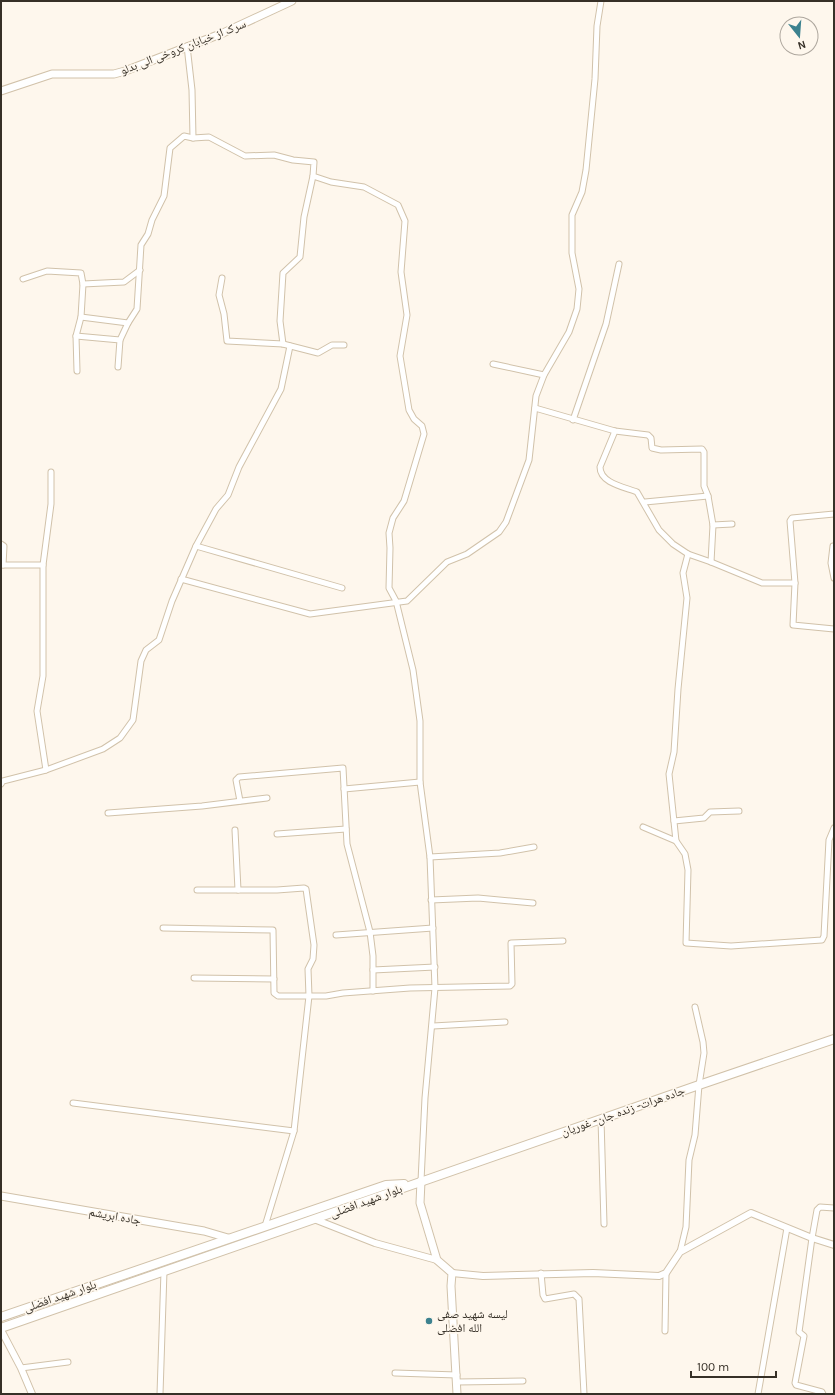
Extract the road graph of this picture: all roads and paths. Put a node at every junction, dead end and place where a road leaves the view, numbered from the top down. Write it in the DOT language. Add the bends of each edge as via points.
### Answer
graph roads {
  1 [pos="292,1"];
  2 [pos="601,1"];
  3 [pos="187,46"];
  4 [pos="1,91"];
  5 [pos="193,138"];
  6 [pos="313,176"];
  7 [pos="620,264"];
  8 [pos="140,270"];
  9 [pos="222,278"];
  10 [pos="23,279"];
  11 [pos="83,284"];
  12 [pos="81,317"];
  13 [pos="128,323"];
  14 [pos="76,336"];
  15 [pos="120,340"];
  16 [pos="283,344"];
  17 [pos="344,345"];
  18 [pos="290,346"];
  19 [pos="493,364"];
  20 [pos="118,367"];
  21 [pos="77,371"];
  22 [pos="544,375"];
  23 [pos="535,408"];
  24 [pos="573,420"];
  25 [pos="615,431"];
  26 [pos="50,472"];
  27 [pos="708,496"];
  28 [pos="645,502"];
  29 [pos="834,514"];
  30 [pos="732,524"];
  31 [pos="713,525"];
  32 [pos="1,544"];
  33 [pos="196,546"];
  34 [pos="833,546"];
  35 [pos="688,554"];
  36 [pos="711,562"];
  37 [pos="2,565"];
  38 [pos="43,565"];
  39 [pos="834,578"];
  40 [pos="181,579"];
  41 [pos="794,582"];
  42 [pos="342,588"];
  43 [pos="396,601"];
  44 [pos="834,629"];
  45 [pos="46,770"];
  46 [pos="420,782"];
  47 [pos="1,784"];
  48 [pos="344,789"];
  49 [pos="267,798"];
  50 [pos="240,801"];
  51 [pos="738,811"];
  52 [pos="108,813"];
  53 [pos="674,820"];
  54 [pos="346,828"];
  55 [pos="643,828"];
  56 [pos="834,828"];
  57 [pos="235,830"];
  58 [pos="277,834"];
  59 [pos="676,841"];
  60 [pos="534,847"];
  61 [pos="430,857"];
  62 [pos="197,890"];
  63 [pos="238,890"];
  64 [pos="432,900"];
  65 [pos="532,903"];
  66 [pos="163,928"];
  67 [pos="433,928"];
  68 [pos="370,932"];
  69 [pos="336,935"];
  70 [pos="563,941"];
  71 [pos="435,967"];
  72 [pos="373,970"];
  73 [pos="194,978"];
  74 [pos="274,979"];
  75 [pos="435,988"];
  76 [pos="373,991"];
  77 [pos="309,996"];
  78 [pos="694,1007"];
  79 [pos="505,1022"];
  80 [pos="433,1026"];
  81 [pos="834,1039"];
  82 [pos="699,1085"];
  83 [pos="73,1103"];
  84 [pos="601,1119"];
  85 [pos="294,1131"];
  86 [pos="421,1181"];
  87 [pos="412,1184"];
  88 [pos="1,1196"];
  89 [pos="834,1208"];
  90 [pos="314,1219"];
  91 [pos="604,1224"];
  92 [pos="265,1226"];
  93 [pos="787,1228"];
  94 [pos="228,1238"];
  95 [pos="812,1238"];
  96 [pos="834,1245"];
  97 [pos="680,1252"];
  98 [pos="437,1260"];
  99 [pos="164,1272"];
  100 [pos="452,1273"];
  101 [pos="666,1273"];
  102 [pos="541,1274"];
  103 [pos="42,1303"];
  104 [pos="42,1314"];
  105 [pos="1,1317"];
  106 [pos="1,1329"];
  107 [pos="665,1332"];
  108 [pos="68,1362"];
  109 [pos="21,1368"];
  110 [pos="395,1373"];
  111 [pos="457,1378"];
  112 [pos="523,1381"];
  113 [pos="32,1394"];
  114 [pos="160,1394"];
  115 [pos="457,1394"];
  116 [pos="584,1394"];
  117 [pos="758,1394"];
  118 [pos="823,1394"];
  1 -- 3 [label="main road, سرک از خیابان کروخی الی بدلو" via="268,14"];
  2 -- 22 [label="street" via="586,170 582,192 572,215 572,254 579,289 577,309 569,332"];
  3 -- 4 [label="main road, سرک از خیابان کروخی الی بدلو" via="136,68 114,74 52,74"];
  3 -- 5 [label="street" via="192,90"];
  5 -- 6 [label="street" via="209,137 245,156 274,155 314,162"];
  5 -- 8 [label="street" via="184,136 170,148 164,196 141,245"];
  6 -- 16 [label="street" via="304,217 300,257 283,273 280,321"];
  6 -- 43 [label="street" via="331,182 364,187 398,205 405,221 401,272 407,315 400,356 409,410 422,426 424,434 404,501 393,518 389,533 389,588"];
  7 -- 24 [label="street" via="606,324"];
  8 -- 11 [label="street" via="124,282"];
  8 -- 13 [label="street" via="137,309"];
  9 -- 16 [label="street" via="219,295 224,314 226,341"];
  10 -- 11 [label="street" via="47,271 81,273"];
  11 -- 12 [label="street"];
  12 -- 13 [label="street"];
  12 -- 14 [label="street"];
  13 -- 15 [label="street"];
  14 -- 15 [label="street"];
  14 -- 21 [label="street"];
  15 -- 20 [label="street"];
  16 -- 18 [label="street"];
  17 -- 18 [label="street" via="332,345 318,353"];
  18 -- 33 [label="street" via="281,389 239,467 228,495 216,509"];
  19 -- 22 [label="street"];
  22 -- 23 [label="street" via="536,396"];
  23 -- 24 [label="street"];
  23 -- 43 [label="street" via="529,460 506,522 499,532 467,554 448,562 407,601"];
  24 -- 25 [label="street"];
  25 -- 27 [label="street" via="648,435 652,448 661,450 702,449 704,486"];
  25 -- 28 [label="street" via="600,466 600,473 603,478 637,492"];
  26 -- 38 [label="street" via="51,504"];
  27 -- 28 [label="street"];
  27 -- 31 [label="street"];
  28 -- 35 [label="street" via="659,530"];
  29 -- 41 [label="street" via="790,519"];
  30 -- 31 [label="street"];
  31 -- 36 [label="street"];
  32 -- 37 [label="street" via="4,546"];
  33 -- 40 [label="street"];
  33 -- 42 [label="street"];
  34 -- 39 [label="street" via="831,563"];
  35 -- 36 [label="street"];
  35 -- 53 [label="street" via="683,573 688,598 674,752 669,774"];
  36 -- 41 [label="street" via="762,583"];
  37 -- 38 [label="street"];
  38 -- 45 [label="street" via="43,676 38,711"];
  40 -- 43 [label="street" via="310,614"];
  40 -- 45 [label="street" via="160,640 146,650 141,660 132,720 120,738 104,749"];
  41 -- 44 [label="street" via="793,626"];
  43 -- 46 [label="street" via="412,670 420,720"];
  45 -- 47 [label="street" via="3,781"];
  46 -- 48 [label="street"];
  46 -- 61 [label="street"];
  48 -- 50 [label="street" via="341,768 239,777 236,780"];
  48 -- 54 [label="street"];
  49 -- 50 [label="street"];
  50 -- 52 [label="street"];
  51 -- 53 [label="street" via="710,812 704,818"];
  53 -- 59 [label="street"];
  54 -- 58 [label="street"];
  54 -- 68 [label="street" via="347,844"];
  55 -- 59 [label="street"];
  56 -- 59 [label="street" via="829,840 824,936 818,942 731,946 686,943 688,870 685,854"];
  57 -- 63 [label="street"];
  60 -- 61 [label="street"];
  61 -- 64 [label="street"];
  62 -- 63 [label="street"];
  63 -- 77 [label="street" via="305,888 314,935 313,959 308,969"];
  64 -- 65 [label="street" via="478,898"];
  64 -- 67 [label="street"];
  66 -- 74 [label="street" via="271,929 274,933"];
  67 -- 68 [label="street"];
  67 -- 71 [label="street"];
  68 -- 69 [label="street"];
  68 -- 72 [label="street"];
  70 -- 75 [label="street" via="511,943 510,986"];
  71 -- 72 [label="street"];
  71 -- 75 [label="street"];
  72 -- 76 [label="street"];
  73 -- 74 [label="street"];
  74 -- 77 [label="street" via="275,995"];
  75 -- 76 [label="street"];
  75 -- 80 [label="street"];
  76 -- 77 [label="street"];
  77 -- 85 [label="street"];
  78 -- 82 [label="street" via="704,1053"];
  79 -- 80 [label="street"];
  80 -- 86 [label="street" via="425,1098"];
  81 -- 82 [label="main road, جاده هرات- زنده جان- غوریان"];
  82 -- 84 [label="main road, جاده هرات- زنده جان- غوریان"];
  82 -- 97 [label="street" via="695,1135 689,1160 686,1227"];
  83 -- 85 [label="street"];
  84 -- 86 [label="main road, جاده هرات- زنده جان- غوریان"];
  84 -- 91 [label="street"];
  85 -- 92 [label="street"];
  86 -- 87 [label="main road, جاده هرات- زنده جان- غوریان"];
  86 -- 98 [label="main road" via="420,1203"];
  87 -- 90 [label="main road, بلوار شهید افضلی"];
  87 -- 92 [label="main road, بلوار شهید افضلی" via="386,1185"];
  88 -- 94 [label="main road, جاده ابریشم" via="204,1231"];
  89 -- 95 [label="street" via="818,1207"];
  90 -- 98 [label="street" via="376,1243"];
  90 -- 99 [label="main road, بلوار شهید افضلی"];
  92 -- 94 [label="main road, بلوار شهید افضلی"];
  93 -- 95 [label="street"];
  93 -- 97 [label="street" via="751,1213"];
  93 -- 117 [label="street"];
  94 -- 103 [label="main road, بلوار شهید افضلی"];
  95 -- 96 [label="street"];
  95 -- 118 [label="street" via="799,1332 804,1336 795,1383"];
  97 -- 101 [label="street"];
  98 -- 100 [label="main road"];
  99 -- 104 [label="main road, بلوار شهید افضلی"];
  99 -- 114 [label="street"];
  100 -- 102 [label="street" via="483,1276"];
  100 -- 111 [label="main road"];
  101 -- 102 [label="street" via="659,1276"];
  101 -- 107 [label="street"];
  102 -- 116 [label="street" via="545,1299 574,1294 579,1299"];
  103 -- 104 [label="main road"];
  103 -- 105 [label="main road, بلوار شهید افضلی"];
  104 -- 106 [label="main road, بلوار شهید افضلی"];
  106 -- 109 [label="street"];
  108 -- 109 [label="street"];
  109 -- 113 [label="street"];
  110 -- 111 [label="street"];
  111 -- 112 [label="street"];
  111 -- 115 [label="main road"];
}
